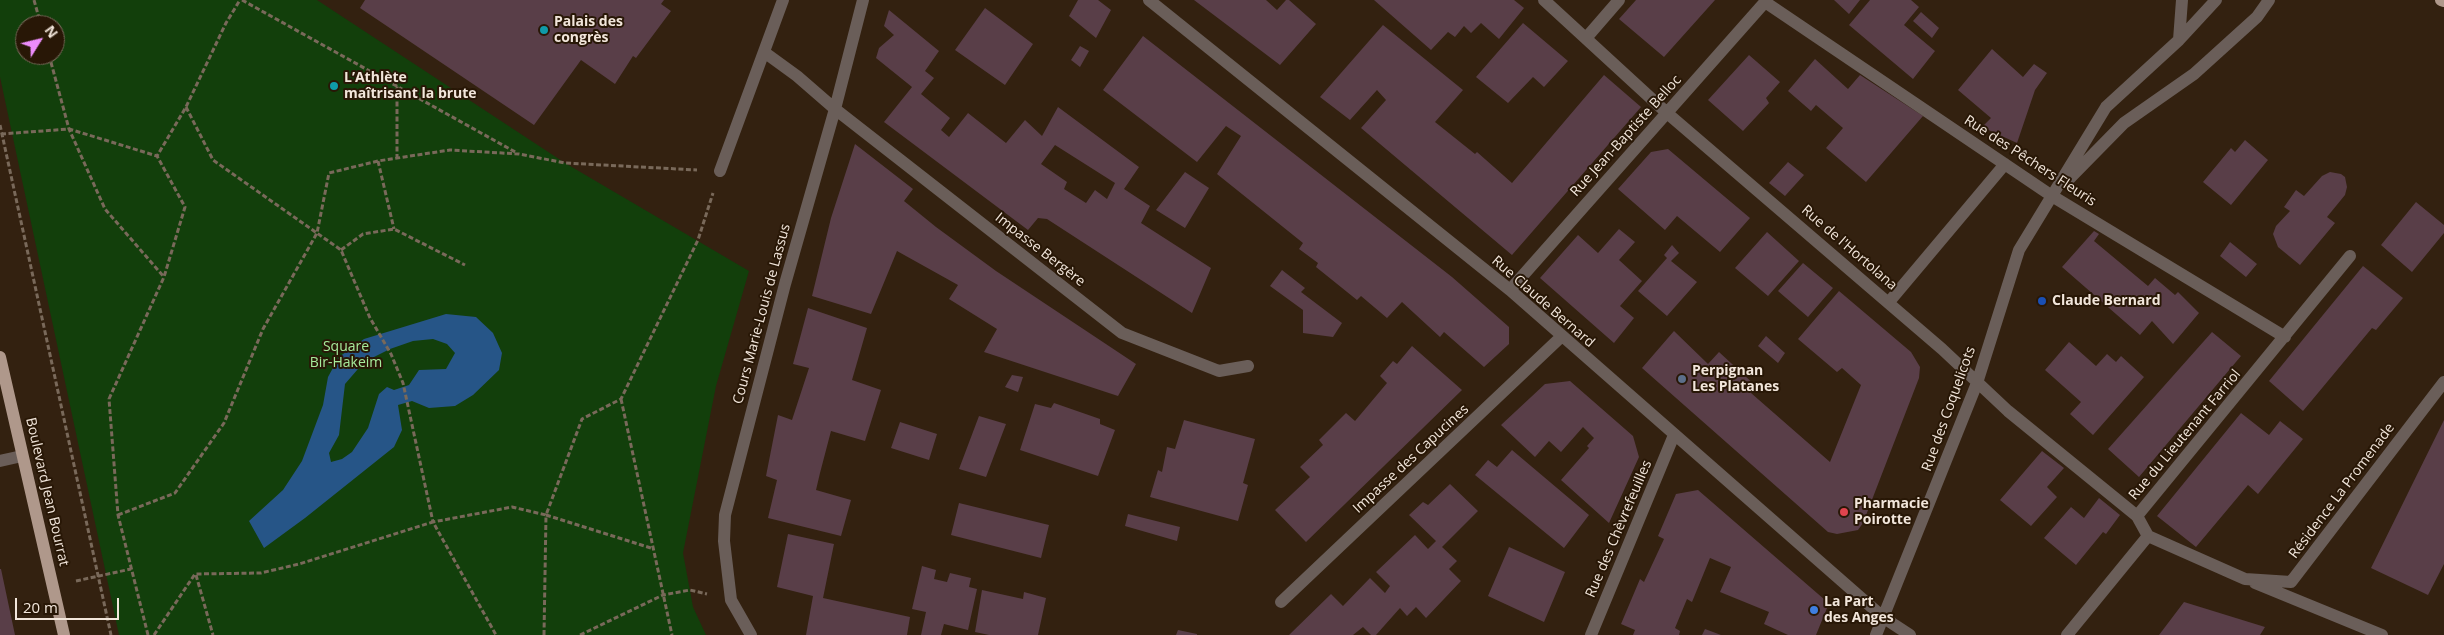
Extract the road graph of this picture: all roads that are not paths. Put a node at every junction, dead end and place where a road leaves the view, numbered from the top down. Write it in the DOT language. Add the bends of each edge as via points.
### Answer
graph roads {
  1 [pos="783,0"];
  2 [pos="863,0"];
  3 [pos="1150,0"];
  4 [pos="1544,0"];
  5 [pos="1618,0"];
  6 [pos="2182,0"];
  7 [pos="2216,0"];
  8 [pos="2269,0"];
  9 [pos="1765,2"];
  10 [pos="1587,37"];
  11 [pos="2179,40"];
  12 [pos="764,52"];
  13 [pos="835,109"];
  14 [pos="1667,113"];
  15 [pos="2005,164"];
  16 [pos="720,171"];
  17 [pos="2052,196"];
  18 [pos="2350,256"];
  19 [pos="1510,290"];
  20 [pos="1889,302"];
  21 [pos="1561,336"];
  22 [pos="2285,337"];
  23 [pos="0,357"];
  24 [pos="1248,366"];
  25 [pos="2444,382"];
  26 [pos="1977,383"];
  27 [pos="1674,435"];
  28 [pos="22,456"];
  29 [pos="0,461"];
  30 [pos="2137,516"];
  31 [pos="2148,536"];
  32 [pos="2245,579"];
  33 [pos="1281,602"];
  34 [pos="1884,618"];
  35 [pos="64,635"];
  36 [pos="751,635"];
  37 [pos="1591,635"];
  38 [pos="1876,635"];
  39 [pos="1910,635"];
  40 [pos="2067,635"];
  41 [pos="2382,635"];
  1 -- 12 [label="street"];
  2 -- 13 [label="street, Cours Marie-Louis de Lassus"];
  3 -- 19 [label="street, Rue Claude Bernard"];
  4 -- 10 [label="street, Rue de l'Hortolana"];
  5 -- 10 [label="street"];
  6 -- 11 [label="street"];
  7 -- 11 [label="street, Rue des Coquelicots"];
  8 -- 17 [label="street, Rue des Coquelicots" via="2257,16 2194,74 2124,122"];
  9 -- 14 [label="street, Rue Jean-Baptiste Belloc"];
  9 -- 15 [label="street, Rue des Pêchers Fleuris"];
  10 -- 14 [label="street, Rue de l'Hortolana"];
  11 -- 17 [label="street, Rue des Coquelicots" via="2106,107"];
  12 -- 13 [label="street, Impasse Bergère" via="798,76"];
  12 -- 16 [label="street"];
  13 -- 24 [label="street, Impasse Bergère" via="1122,333 1219,371"];
  13 -- 36 [label="street, Cours Marie-Louis de Lassus" via="785,284 726,515 724,541 731,600"];
  14 -- 19 [label="street, Rue Jean-Baptiste Belloc"];
  14 -- 20 [label="street, Rue de l'Hortolana"];
  15 -- 17 [label="street, Rue des Pêchers Fleuris"];
  15 -- 20 [label="street"];
  17 -- 22 [label="street, Rue des Pêchers Fleuris"];
  17 -- 26 [label="street, Rue des Coquelicots" via="2019,250"];
  18 -- 22 [label="street, Rue du Lieutenant Farriol"];
  19 -- 21 [label="street, Rue Claude Bernard"];
  20 -- 26 [label="street, Rue de l'Hortolana"];
  21 -- 27 [label="street, Rue Claude Bernard"];
  21 -- 33 [label="street, Impasse des Capucines"];
  22 -- 30 [label="street, Rue du Lieutenant Farriol"];
  23 -- 28 [label="main road, Boulevard Jean Bourrat"];
  25 -- 32 [label="street, Résidence La Promenade" via="2292,582"];
  26 -- 30 [label="street, Rue de l'Hortolana"];
  26 -- 34 [label="street, Rue des Coquelicots"];
  27 -- 34 [label="street, Rue Claude Bernard"];
  27 -- 37 [label="street, Rue des Chèvrefeuilles"];
  28 -- 29 [label="street"];
  28 -- 35 [label="main road, Boulevard Jean Bourrat"];
  30 -- 31 [label="street, Rue du Lieutenant Farriol"];
  31 -- 32 [label="street, Résidence La Promenade"];
  31 -- 40 [label="street"];
  32 -- 41 [label="street, Résidence La Promenade"];
  34 -- 38 [label="street, Rue des Coquelicots"];
  34 -- 39 [label="street, Rue Claude Bernard"];
}
